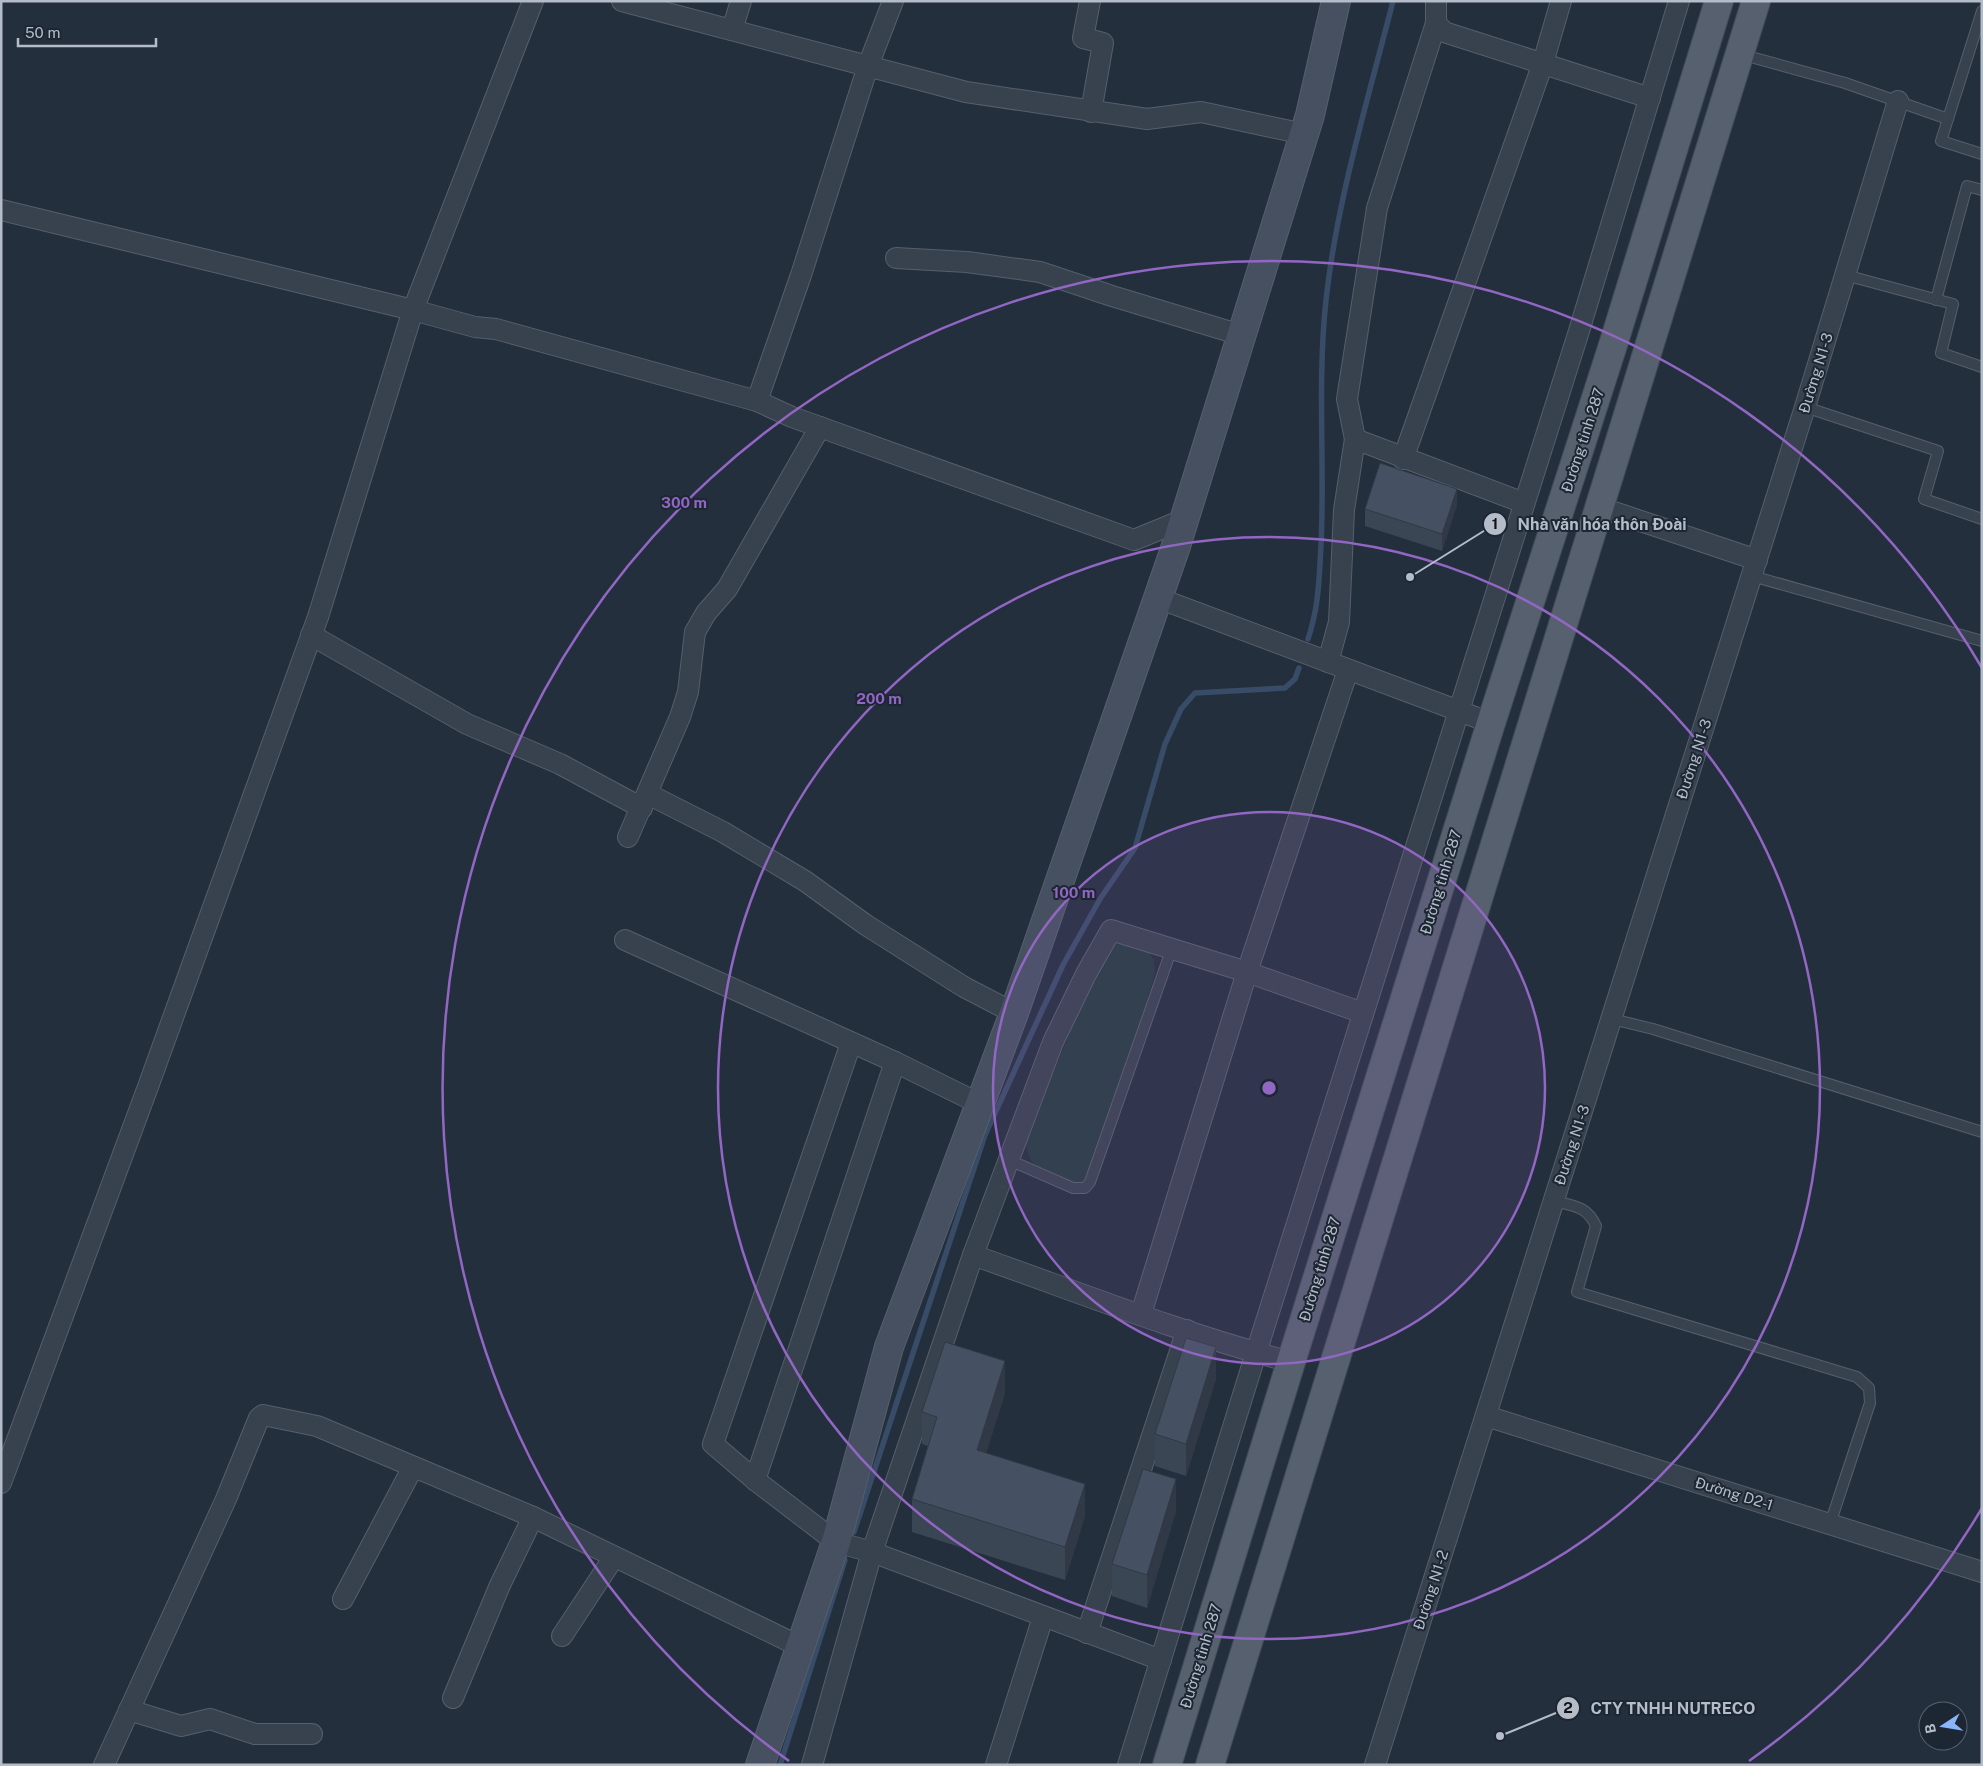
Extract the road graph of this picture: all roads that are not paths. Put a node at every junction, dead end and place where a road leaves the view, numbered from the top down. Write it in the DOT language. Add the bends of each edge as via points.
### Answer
graph roads {
  1 [pos="533,1"];
  2 [pos="622,1"];
  3 [pos="741,1"];
  4 [pos="894,1"];
  5 [pos="1090,1"];
  6 [pos="1336,1"];
  7 [pos="1436,1"];
  8 [pos="1561,1"];
  9 [pos="1680,1"];
  10 [pos="1719,1"];
  11 [pos="1756,1"];
  12 [pos="1982,11"];
  13 [pos="1436,23"];
  14 [pos="732,30"];
  15 [pos="1739,54"];
  16 [pos="1542,63"];
  17 [pos="868,66"];
  18 [pos="1650,98"];
  19 [pos="1898,101"];
  20 [pos="1091,112"];
  21 [pos="1948,119"];
  22 [pos="1304,134"];
  23 [pos="1982,154"];
  24 [pos="1982,190"];
  25 [pos="1,210"];
  26 [pos="896,258"];
  27 [pos="1845,274"];
  28 [pos="1936,300"];
  29 [pos="413,310"];
  30 [pos="1241,335"];
  31 [pos="1982,367"];
  32 [pos="757,401"];
  33 [pos="1805,407"];
  34 [pos="820,427"];
  35 [pos="1355,439"];
  36 [pos="1403,459"];
  37 [pos="1524,503"];
  38 [pos="1599,507"];
  39 [pos="1982,519"];
  40 [pos="1182,525"];
  41 [pos="1755,568"];
  42 [pos="1158,598"];
  43 [pos="311,636"];
  44 [pos="1982,641"];
  45 [pos="1328,662"];
  46 [pos="1348,670"];
  47 [pos="1458,711"];
  48 [pos="1491,723"];
  49 [pos="645,801"];
  50 [pos="628,837"];
  51 [pos="625,940"];
  52 [pos="1172,948"];
  53 [pos="1247,972"];
  54 [pos="1014,1014"];
  55 [pos="1363,1014"];
  56 [pos="1612,1019"];
  57 [pos="851,1044"];
  58 [pos="895,1062"];
  59 [pos="980,1104"];
  60 [pos="1982,1132"];
  61 [pos="1009,1160"];
  62 [pos="1554,1201"];
  63 [pos="973,1255"];
  64 [pos="1141,1314"];
  65 [pos="1187,1330"];
  66 [pos="1256,1353"];
  67 [pos="1291,1362"];
  68 [pos="1486,1416"];
  69 [pos="413,1466"];
  70 [pos="755,1480"];
  71 [pos="1,1483"];
  72 [pos="533,1517"];
  73 [pos="1830,1524"];
  74 [pos="836,1542"];
  75 [pos="872,1552"];
  76 [pos="614,1556"];
  77 [pos="1982,1572"];
  78 [pos="343,1599"];
  79 [pos="1043,1617"];
  80 [pos="1087,1633"];
  81 [pos="562,1636"];
  82 [pos="801,1647"];
  83 [pos="1161,1660"];
  84 [pos="1195,1677"];
  85 [pos="1233,1688"];
  86 [pos="453,1698"];
  87 [pos="129,1710"];
  88 [pos="312,1734"];
  89 [pos="104,1765"];
  90 [pos="760,1765"];
  91 [pos="812,1765"];
  92 [pos="996,1765"];
  93 [pos="1128,1765"];
  94 [pos="1167,1765"];
  95 [pos="1210,1765"];
  96 [pos="1375,1765"];
  1 -- 29 [label="street"];
  2 -- 14 [label="street"];
  3 -- 14 [label="street"];
  4 -- 17 [label="street"];
  5 -- 20 [label="street" via="1083,38 1103,43"];
  6 -- 22 [label="street"];
  7 -- 13 [label="street"];
  8 -- 16 [label="street"];
  9 -- 18 [label="street"];
  10 -- 48 [label="main road, Đường tỉnh 287" via="1602,382"];
  11 -- 15 [label="main road"];
  12 -- 21 [label="lane"];
  13 -- 16 [label="street" via="1444,32"];
  13 -- 35 [label="street" via="1377,208 1347,399"];
  14 -- 17 [label="street"];
  15 -- 19 [label="lane"];
  15 -- 38 [label="main road"];
  16 -- 18 [label="street"];
  16 -- 36 [label="street"];
  17 -- 20 [label="street" via="966,92"];
  17 -- 32 [label="street"];
  18 -- 37 [label="street"];
  19 -- 21 [label="lane"];
  19 -- 27 [label="street, Đường N1-3"];
  20 -- 22 [label="street" via="1147,119 1201,112"];
  21 -- 23 [label="lane" via="1941,141"];
  22 -- 30 [label="street"];
  24 -- 28 [label="lane" via="1967,186"];
  25 -- 29 [label="street"];
  26 -- 30 [label="street" via="968,262 1040,272"];
  27 -- 28 [label="lane"];
  27 -- 33 [label="street, Đường N1-3"];
  28 -- 31 [label="lane" via="1953,304 1941,353"];
  29 -- 32 [label="street" via="475,328 496,329"];
  29 -- 43 [label="street"];
  30 -- 40 [label="street"];
  32 -- 34 [label="street"];
  33 -- 39 [label="lane" via="1938,451 1924,499"];
  33 -- 41 [label="street, Đường N1-3"];
  34 -- 40 [label="street" via="1134,540 1173,524"];
  34 -- 49 [label="street" via="727,589 706,613 695,632 688,692"];
  35 -- 36 [label="street"];
  35 -- 45 [label="street" via="1344,510 1339,622"];
  36 -- 37 [label="street"];
  37 -- 47 [label="street"];
  38 -- 41 [label="street"];
  38 -- 85 [label="main road"];
  40 -- 42 [label="street"];
  41 -- 44 [label="lane"];
  41 -- 56 [label="street, Đường N1-3"];
  42 -- 45 [label="street"];
  42 -- 54 [label="street"];
  43 -- 49 [label="street" via="467,724"];
  43 -- 71 [label="street"];
  45 -- 46 [label="street"];
  46 -- 47 [label="street"];
  46 -- 53 [label="street"];
  47 -- 48 [label="street"];
  47 -- 55 [label="street"];
  48 -- 67 [label="main road, Đường tỉnh 287"];
  49 -- 50 [label="street"];
  49 -- 54 [label="street" via="724,832 805,881 866,925 964,987"];
  51 -- 57 [label="street"];
  52 -- 53 [label="street"];
  52 -- 61 [label="street" via="1111,930 1053,1042"];
  52 -- 61 [label="lane" via="1090,1182 1085,1188 1073,1188"];
  53 -- 55 [label="street"];
  53 -- 64 [label="street"];
  54 -- 59 [label="street"];
  55 -- 66 [label="street"];
  56 -- 60 [label="lane"];
  56 -- 62 [label="street, Đường N1-3"];
  57 -- 58 [label="street"];
  57 -- 70 [label="street" via="713,1444"];
  58 -- 59 [label="street"];
  58 -- 70 [label="street"];
  59 -- 74 [label="street" via="889,1347"];
  61 -- 63 [label="street"];
  62 -- 68 [label="street, Đường N1-3"];
  62 -- 73 [label="lane" via="1583,1208 1592,1215 1596,1226 1577,1292 1857,1377 1869,1388 1870,1402"];
  63 -- 64 [label="street"];
  63 -- 75 [label="street"];
  64 -- 65 [label="street"];
  65 -- 66 [label="street"];
  65 -- 80 [label="street"];
  66 -- 67 [label="street"];
  66 -- 83 [label="street"];
  67 -- 84 [label="main road, Đường tỉnh 287"];
  68 -- 73 [label="street, Đường D2-1"];
  68 -- 96 [label="street, Đường N1-2"];
  69 -- 72 [label="street"];
  69 -- 78 [label="street"];
  69 -- 87 [label="street" via="317,1426 263,1415 259,1418 226,1499"];
  70 -- 74 [label="street"];
  72 -- 76 [label="street"];
  72 -- 86 [label="street" via="500,1585"];
  73 -- 77 [label="street, Đường D2-1"];
  74 -- 75 [label="street"];
  74 -- 82 [label="street"];
  75 -- 79 [label="street"];
  75 -- 91 [label="street"];
  76 -- 81 [label="street"];
  76 -- 82 [label="street"];
  79 -- 80 [label="street"];
  79 -- 92 [label="street"];
  80 -- 83 [label="street"];
  82 -- 90 [label="street"];
  83 -- 93 [label="street"];
  84 -- 85 [label="main road"];
  84 -- 94 [label="main road, Đường tỉnh 287"];
  85 -- 95 [label="main road"];
  87 -- 88 [label="street" via="181,1726 210,1719 254,1734"];
  87 -- 89 [label="street"];
}
